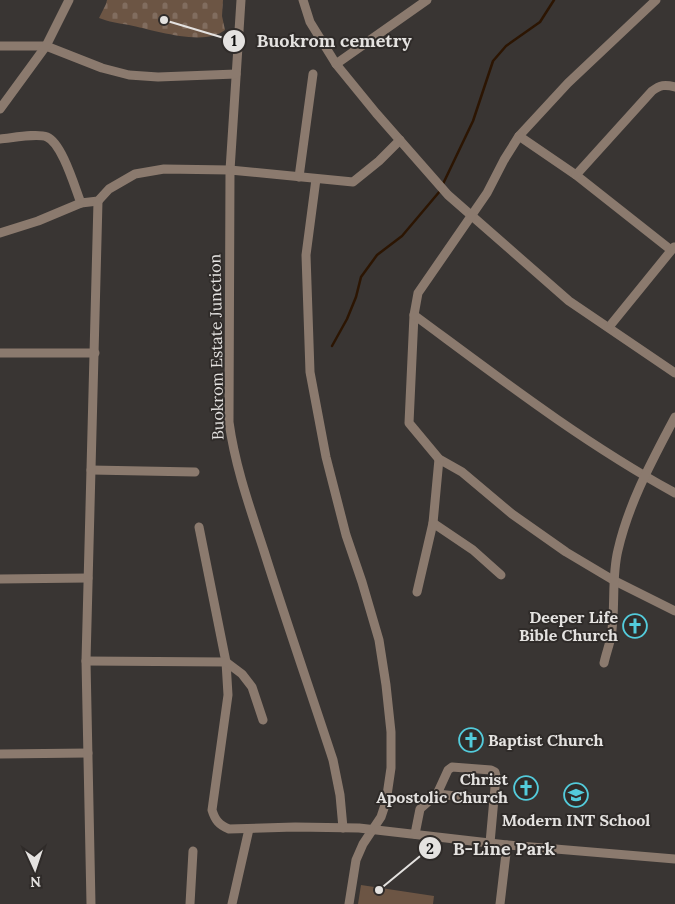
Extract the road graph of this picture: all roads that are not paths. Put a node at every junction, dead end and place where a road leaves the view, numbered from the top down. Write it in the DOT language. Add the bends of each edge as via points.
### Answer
graph roads {
  1 [pos="69,0"];
  2 [pos="241,0"];
  3 [pos="304,0"];
  4 [pos="427,0"];
  5 [pos="656,0"];
  6 [pos="0,46"];
  7 [pos="46,46"];
  8 [pos="336,64"];
  9 [pos="236,74"];
  10 [pos="313,74"];
  11 [pos="675,87"];
  12 [pos="0,109"];
  13 [pos="519,136"];
  14 [pos="0,139"];
  15 [pos="400,140"];
  16 [pos="230,170"];
  17 [pos="576,175"];
  18 [pos="299,177"];
  19 [pos="316,179"];
  20 [pos="98,201"];
  21 [pos="81,203"];
  22 [pos="472,216"];
  23 [pos="0,232"];
  24 [pos="673,248"];
  25 [pos="414,315"];
  26 [pos="610,327"];
  27 [pos="0,353"];
  28 [pos="95,353"];
  29 [pos="675,374"];
  30 [pos="675,416"];
  31 [pos="439,459"];
  32 [pos="91,470"];
  33 [pos="195,472"];
  34 [pos="644,476"];
  35 [pos="675,493"];
  36 [pos="433,523"];
  37 [pos="199,527"];
  38 [pos="501,575"];
  39 [pos="88,578"];
  40 [pos="0,579"];
  41 [pos="613,580"];
  42 [pos="417,592"];
  43 [pos="675,611"];
  44 [pos="86,661"];
  45 [pos="226,662"];
  46 [pos="604,663"];
  47 [pos="263,720"];
  48 [pos="88,753"];
  49 [pos="0,754"];
  50 [pos="437,794"];
  51 [pos="494,800"];
  52 [pos="343,828"];
  53 [pos="249,829"];
  54 [pos="374,830"];
  55 [pos="415,834"];
  56 [pos="490,843"];
  57 [pos="507,845"];
  58 [pos="193,851"];
  59 [pos="675,859"];
  60 [pos="91,904"];
  61 [pos="190,904"];
  62 [pos="232,904"];
  63 [pos="349,904"];
  64 [pos="500,904"];
  1 -- 7 [label="street"];
  2 -- 9 [label="street, Buokrom Estate Junction"];
  3 -- 8 [label="street" via="310,22"];
  4 -- 8 [label="street"];
  5 -- 13 [label="street" via="568,83"];
  6 -- 7 [label="street"];
  7 -- 9 [label="street" via="102,68 129,74 158,77"];
  7 -- 12 [label="street"];
  8 -- 15 [label="street"];
  9 -- 16 [label="street, Buokrom Estate Junction"];
  10 -- 18 [label="street"];
  11 -- 17 [label="street" via="667,84 652,91"];
  13 -- 17 [label="street"];
  13 -- 22 [label="street"];
  14 -- 21 [label="street" via="46,137 53,142 60,151"];
  15 -- 19 [label="street" via="353,182"];
  15 -- 22 [label="street" via="434,181"];
  16 -- 18 [label="street"];
  16 -- 20 [label="street" via="164,169 135,174 109,189"];
  16 -- 52 [label="street, Buokrom Estate Junction" via="229,422 232,444 333,760"];
  17 -- 24 [label="street"];
  18 -- 19 [label="street"];
  19 -- 54 [label="street" via="306,255 310,372 326,457 346,535 379,640 391,732 391,768 386,802"];
  20 -- 21 [label="street"];
  20 -- 28 [label="street"];
  21 -- 23 [label="street"];
  22 -- 25 [label="street" via="418,293"];
  22 -- 26 [label="street" via="569,300"];
  24 -- 26 [label="street"];
  25 -- 31 [label="street" via="410,423"];
  25 -- 34 [label="street" via="523,396"];
  26 -- 29 [label="street"];
  27 -- 28 [label="street"];
  28 -- 32 [label="street"];
  30 -- 34 [label="street"];
  31 -- 36 [label="street"];
  31 -- 41 [label="street" via="462,472 512,514"];
  32 -- 33 [label="street"];
  32 -- 39 [label="street"];
  34 -- 35 [label="street"];
  34 -- 41 [label="street" via="626,522"];
  36 -- 38 [label="street" via="473,550"];
  36 -- 42 [label="street"];
  37 -- 45 [label="street"];
  39 -- 40 [label="street"];
  39 -- 44 [label="street"];
  41 -- 43 [label="street"];
  41 -- 46 [label="street" via="611,636"];
  44 -- 45 [label="street"];
  44 -- 48 [label="street"];
  45 -- 47 [label="street" via="252,687"];
  45 -- 53 [label="street" via="228,695 212,810 215,820 222,826"];
  48 -- 49 [label="street"];
  48 -- 60 [label="street"];
  50 -- 51 [label="street"];
  50 -- 51 [label="street" via="452,767 492,770 496,776"];
  50 -- 55 [label="street" via="420,809"];
  51 -- 56 [label="street"];
  52 -- 53 [label="street"];
  52 -- 54 [label="street"];
  53 -- 62 [label="street"];
  54 -- 55 [label="street"];
  54 -- 63 [label="street" via="356,860"];
  55 -- 56 [label="street"];
  56 -- 57 [label="street"];
  57 -- 59 [label="street"];
  57 -- 64 [label="street"];
  58 -- 61 [label="street"];
}
